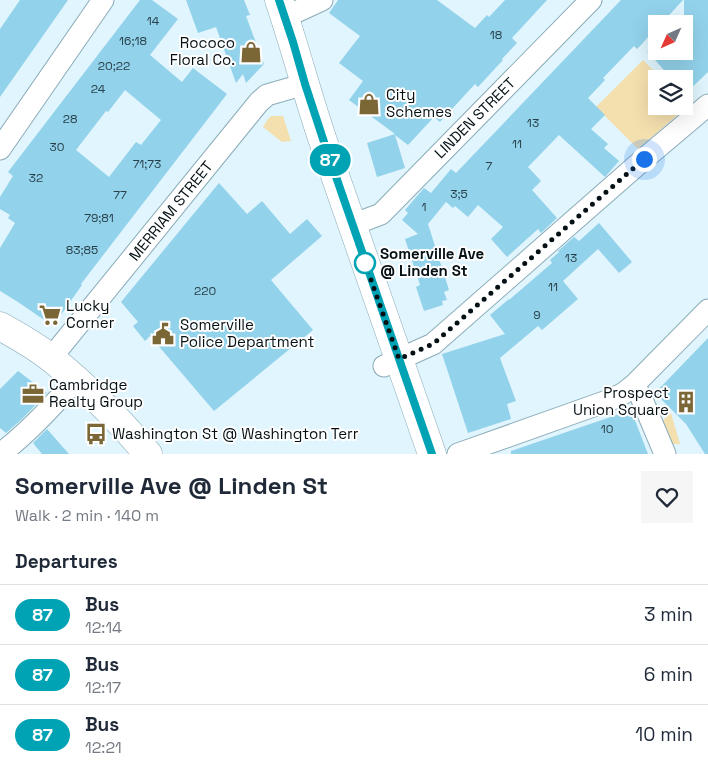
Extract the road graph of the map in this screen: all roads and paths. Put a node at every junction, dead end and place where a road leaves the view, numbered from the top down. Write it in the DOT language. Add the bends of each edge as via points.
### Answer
graph roads {
  1 [pos="103,0"];
  2 [pos="322,0"];
  3 [pos="591,0"];
  4 [pos="282,9"];
  5 [pos="305,84"];
  6 [pos="708,105"];
  7 [pos="0,149"];
  8 [pos="352,224"];
  9 [pos="708,310"];
  10 [pos="0,326"];
  11 [pos="51,358"];
  12 [pos="392,362"];
  13 [pos="76,379"];
  14 [pos="634,385"];
  15 [pos="0,454"];
  16 [pos="148,454"];
  17 [pos="432,454"];
  18 [pos="458,454"];
  19 [pos="666,454"];
  1 -- 7 [label="street"];
  2 -- 4 [label="street"];
  3 -- 8 [label="street, LINDEN STREET" via="381,214"];
  4 -- 5 [label="main road"];
  5 -- 8 [label="main road"];
  5 -- 11 [label="street, MERRIAM STREET" via="267,95 260,102"];
  6 -- 12 [label="street" via="433,344"];
  8 -- 12 [label="main road"];
  9 -- 14 [label="street"];
  10 -- 11 [label="main road"];
  11 -- 13 [label="main road"];
  12 -- 17 [label="main road"];
  13 -- 15 [label="street"];
  13 -- 16 [label="main road"];
  14 -- 18 [label="street" via="618,397"];
  14 -- 19 [label="street"];
}
